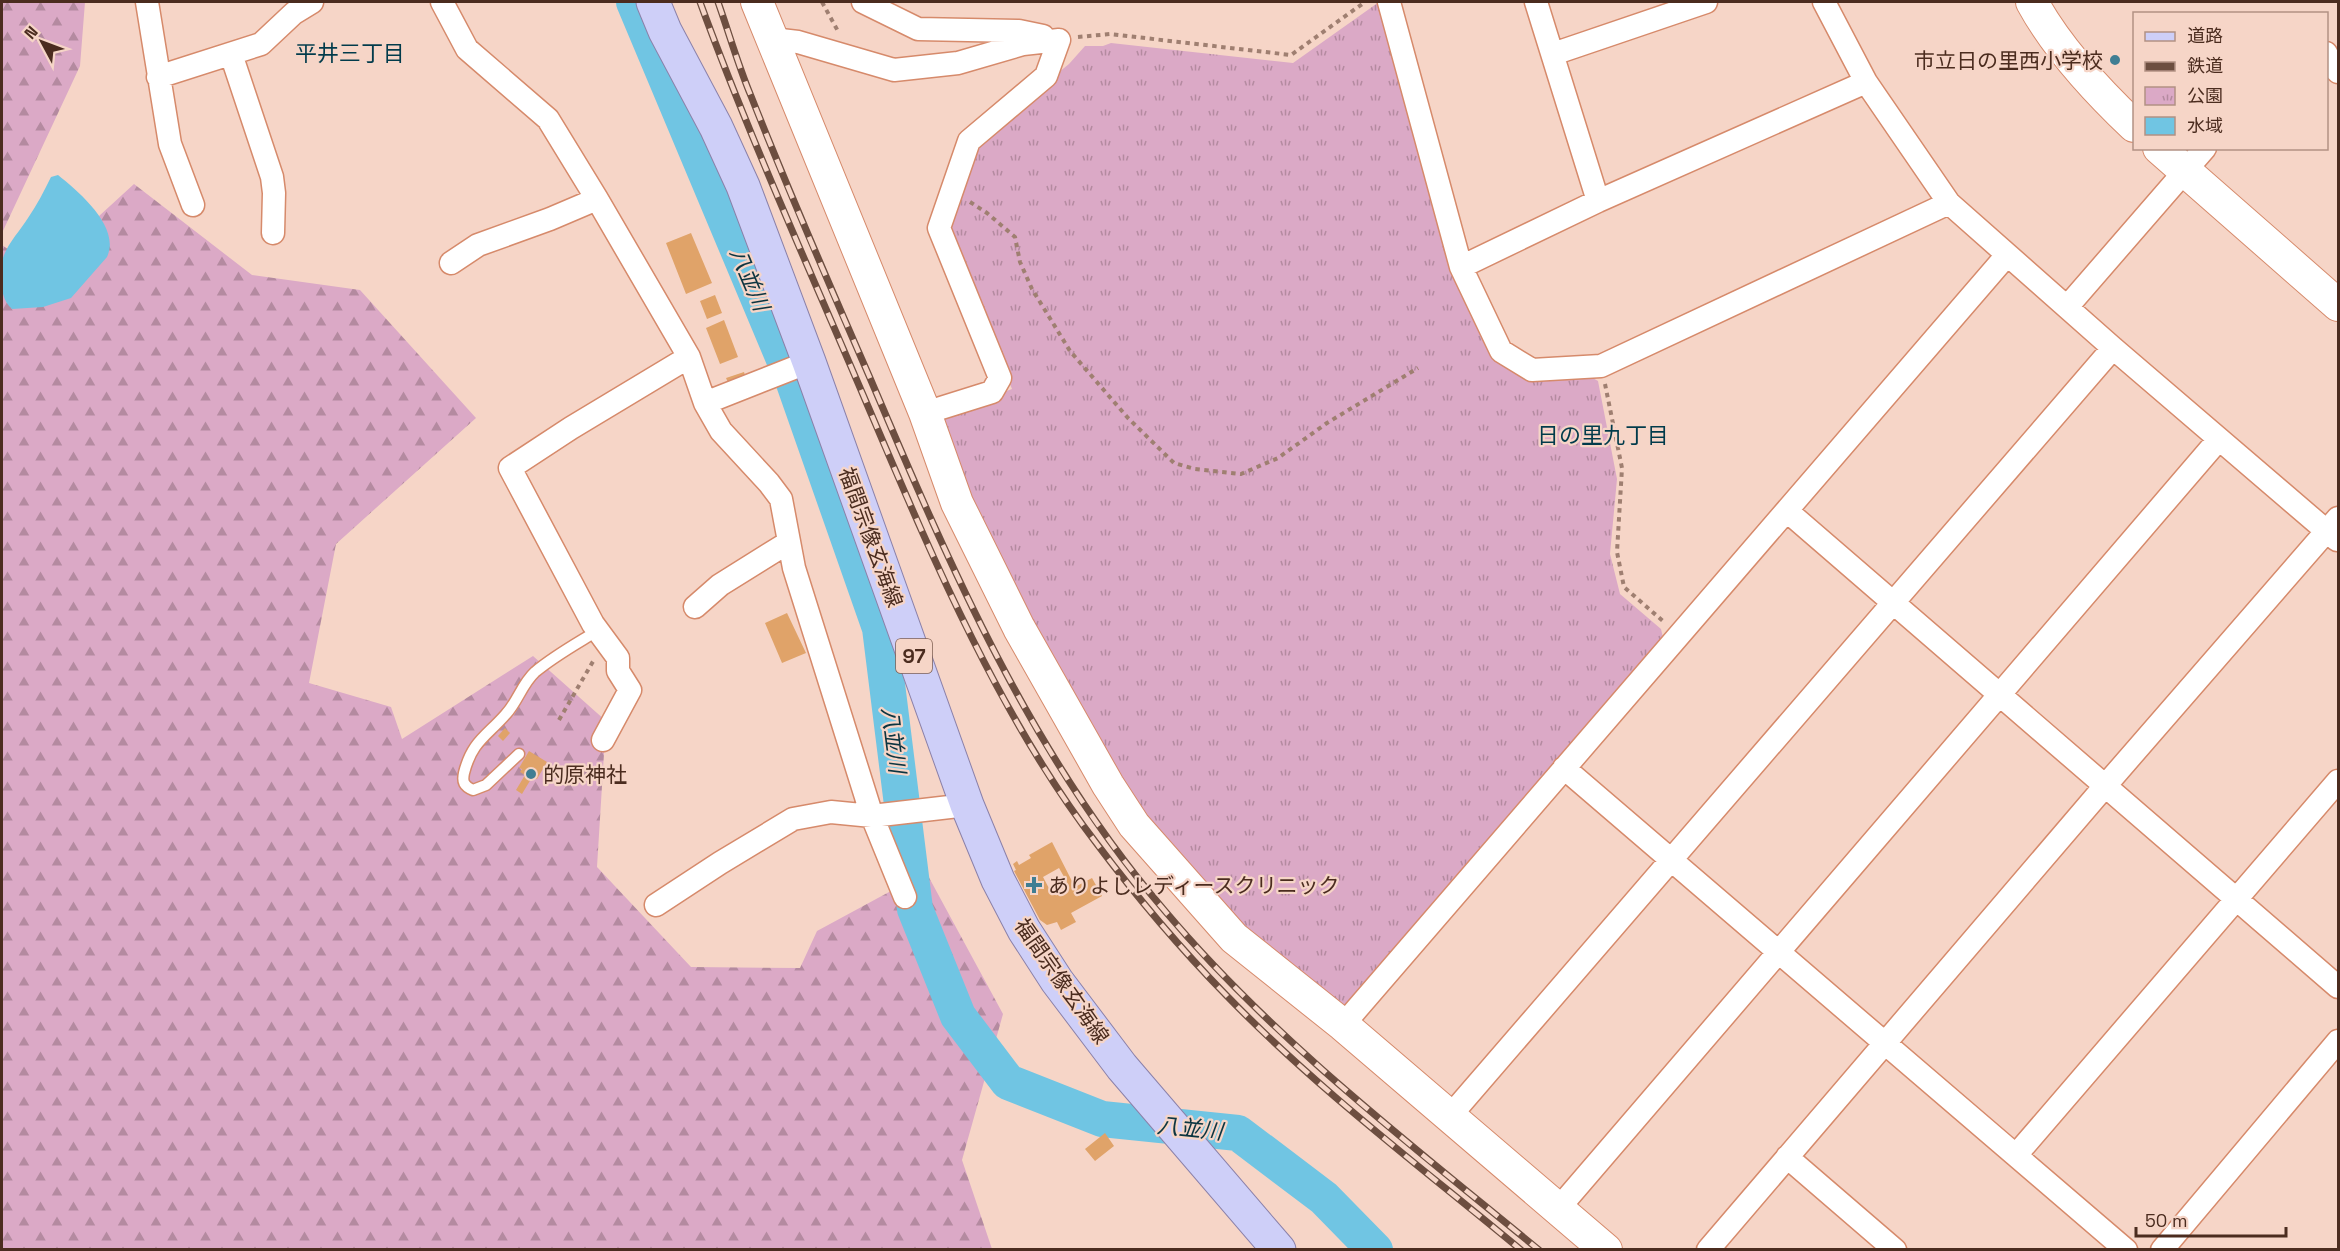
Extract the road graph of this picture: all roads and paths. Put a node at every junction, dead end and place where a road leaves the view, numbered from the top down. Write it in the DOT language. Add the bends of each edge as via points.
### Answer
graph roads {
  1 [pos="147,2"];
  2 [pos="312,2"];
  3 [pos="442,2"];
  4 [pos="653,2"];
  5 [pos="757,2"];
  6 [pos="822,2"];
  7 [pos="863,2"];
  8 [pos="1365,2"];
  9 [pos="1389,2"];
  10 [pos="1536,2"];
  11 [pos="1706,2"];
  12 [pos="1824,2"];
  13 [pos="2032,2"];
  14 [pos="772,39"];
  15 [pos="1059,40"];
  16 [pos="231,54"];
  17 [pos="1554,54"];
  18 [pos="842,55"];
  19 [pos="2328,57"];
  20 [pos="2338,72"];
  21 [pos="158,77"];
  22 [pos="1866,82"];
  23 [pos="2133,125"];
  24 [pos="2161,150"];
  25 [pos="2203,150"];
  26 [pos="2185,172"];
  27 [pos="951,191"];
  28 [pos="597,199"];
  29 [pos="1598,201"];
  30 [pos="1949,203"];
  31 [pos="193,205"];
  32 [pos="273,233"];
  33 [pos="2007,255"];
  34 [pos="451,262"];
  35 [pos="1461,267"];
  36 [pos="2338,305"];
  37 [pos="2067,308"];
  38 [pos="2113,348"];
  39 [pos="689,357"];
  40 [pos="801,365"];
  41 [pos="1601,366"];
  42 [pos="1418,368"];
  43 [pos="705,403"];
  44 [pos="925,413"];
  45 [pos="2219,439"];
  46 [pos="1787,511"];
  47 [pos="2335,530"];
  48 [pos="789,542"];
  49 [pos="1892,603"];
  50 [pos="695,607"];
  51 [pos="601,635"];
  52 [pos="1679,635"];
  53 [pos="2000,695"];
  54 [pos="560,720"];
  55 [pos="603,740"];
  56 [pos="519,754"];
  57 [pos="1564,768"];
  58 [pos="2338,780"];
  59 [pos="2104,786"];
  60 [pos="967,805"];
  61 [pos="872,816"];
  62 [pos="1672,860"];
  63 [pos="905,897"];
  64 [pos="2237,900"];
  65 [pos="656,905"];
  66 [pos="1780,952"];
  67 [pos="2338,987"];
  68 [pos="1343,1025"];
  69 [pos="2338,1041"];
  70 [pos="1885,1043"];
  71 [pos="1450,1116"];
  72 [pos="2017,1154"];
  73 [pos="1787,1157"];
  74 [pos="1558,1209"];
  75 [pos="1280,1250"];
  76 [pos="1606,1250"];
  77 [pos="1708,1250"];
  78 [pos="1895,1250"];
  79 [pos="2126,1250"];
  80 [pos="2162,1250"];
  1 -- 21 [label="street"];
  2 -- 16 [label="street" via="261,44"];
  3 -- 28 [label="street" via="466,48 548,119"];
  4 -- 40 [label="main road, 福間宗像玄海線 / 97" via="743,186"];
  5 -- 14 [label="street"];
  6 -- 18 [label="path" via="843,41"];
  7 -- 15 [label="street" via="918,29 1019,30"];
  8 -- 15 [label="path" via="1291,55 1110,34"];
  9 -- 35 [label="street"];
  10 -- 17 [label="street"];
  11 -- 17 [label="street"];
  12 -- 22 [label="street"];
  13 -- 23 [label="street" via="2076,65"];
  14 -- 18 [label="street"];
  14 -- 44 [label="street"];
  15 -- 18 [label="street" via="1023,44 958,63 894,70"];
  15 -- 27 [label="street" via="1046,76 969,141"];
  16 -- 21 [label="street"];
  16 -- 32 [label="street" via="272,177"];
  17 -- 29 [label="street"];
  19 -- 20 [label="street"];
  21 -- 31 [label="street" via="170,144"];
  22 -- 29 [label="street"];
  22 -- 30 [label="street"];
  24 -- 26 [label="street"];
  25 -- 26 [label="street"];
  26 -- 36 [label="street"];
  26 -- 37 [label="street"];
  27 -- 42 [label="path" via="987,213 1015,237 1032,289 1070,351 1128,418 1174,463 1241,474 1278,458"];
  27 -- 44 [label="street" via="939,228 1000,378 992,392"];
  28 -- 34 [label="street" via="478,245"];
  28 -- 39 [label="street"];
  29 -- 35 [label="street"];
  30 -- 33 [label="street"];
  30 -- 41 [label="street"];
  33 -- 37 [label="street"];
  33 -- 46 [label="street"];
  35 -- 41 [label="street" via="1501,351 1532,370"];
  37 -- 38 [label="street"];
  38 -- 45 [label="street"];
  38 -- 49 [label="street"];
  39 -- 43 [label="street"];
  39 -- 51 [label="street" via="510,468"];
  40 -- 43 [label="street"];
  40 -- 60 [label="main road, 福間宗像玄海線 / 97"];
  41 -- 52 [label="path" via="1623,468 1617,552 1624,587"];
  43 -- 48 [label="street" via="721,430 781,500"];
  44 -- 68 [label="street" via="957,503 1018,628 1134,825 1234,938"];
  45 -- 47 [label="street"];
  45 -- 53 [label="street"];
  46 -- 49 [label="street"];
  46 -- 52 [label="street"];
  47 -- 59 [label="street"];
  48 -- 50 [label="street" via="720,585"];
  48 -- 61 [label="street"];
  49 -- 53 [label="street"];
  49 -- 62 [label="street"];
  51 -- 54 [label="path"];
  51 -- 55 [label="street" via="618,658 618,671 630,690"];
  51 -- 56 [label="lane" via="569,647 525,683 506,715 468,756 463,780 466,787 473,790 486,785"];
  52 -- 57 [label="street"];
  53 -- 59 [label="street"];
  53 -- 66 [label="street"];
  57 -- 62 [label="street"];
  57 -- 68 [label="street"];
  58 -- 64 [label="street"];
  59 -- 64 [label="street"];
  59 -- 70 [label="street"];
  60 -- 61 [label="street"];
  60 -- 75 [label="main road, 福間宗像玄海線 / 97" via="998,880 1057,981 1122,1067"];
  61 -- 63 [label="street"];
  61 -- 65 [label="street" via="831,812 793,819"];
  62 -- 66 [label="street"];
  62 -- 71 [label="street"];
  64 -- 67 [label="street"];
  64 -- 72 [label="street"];
  66 -- 70 [label="street"];
  66 -- 74 [label="street"];
  68 -- 71 [label="street"];
  69 -- 80 [label="street"];
  70 -- 72 [label="street"];
  70 -- 73 [label="street"];
  71 -- 74 [label="street"];
  72 -- 79 [label="street"];
  73 -- 77 [label="street"];
  73 -- 78 [label="street"];
  74 -- 76 [label="street"];
}
